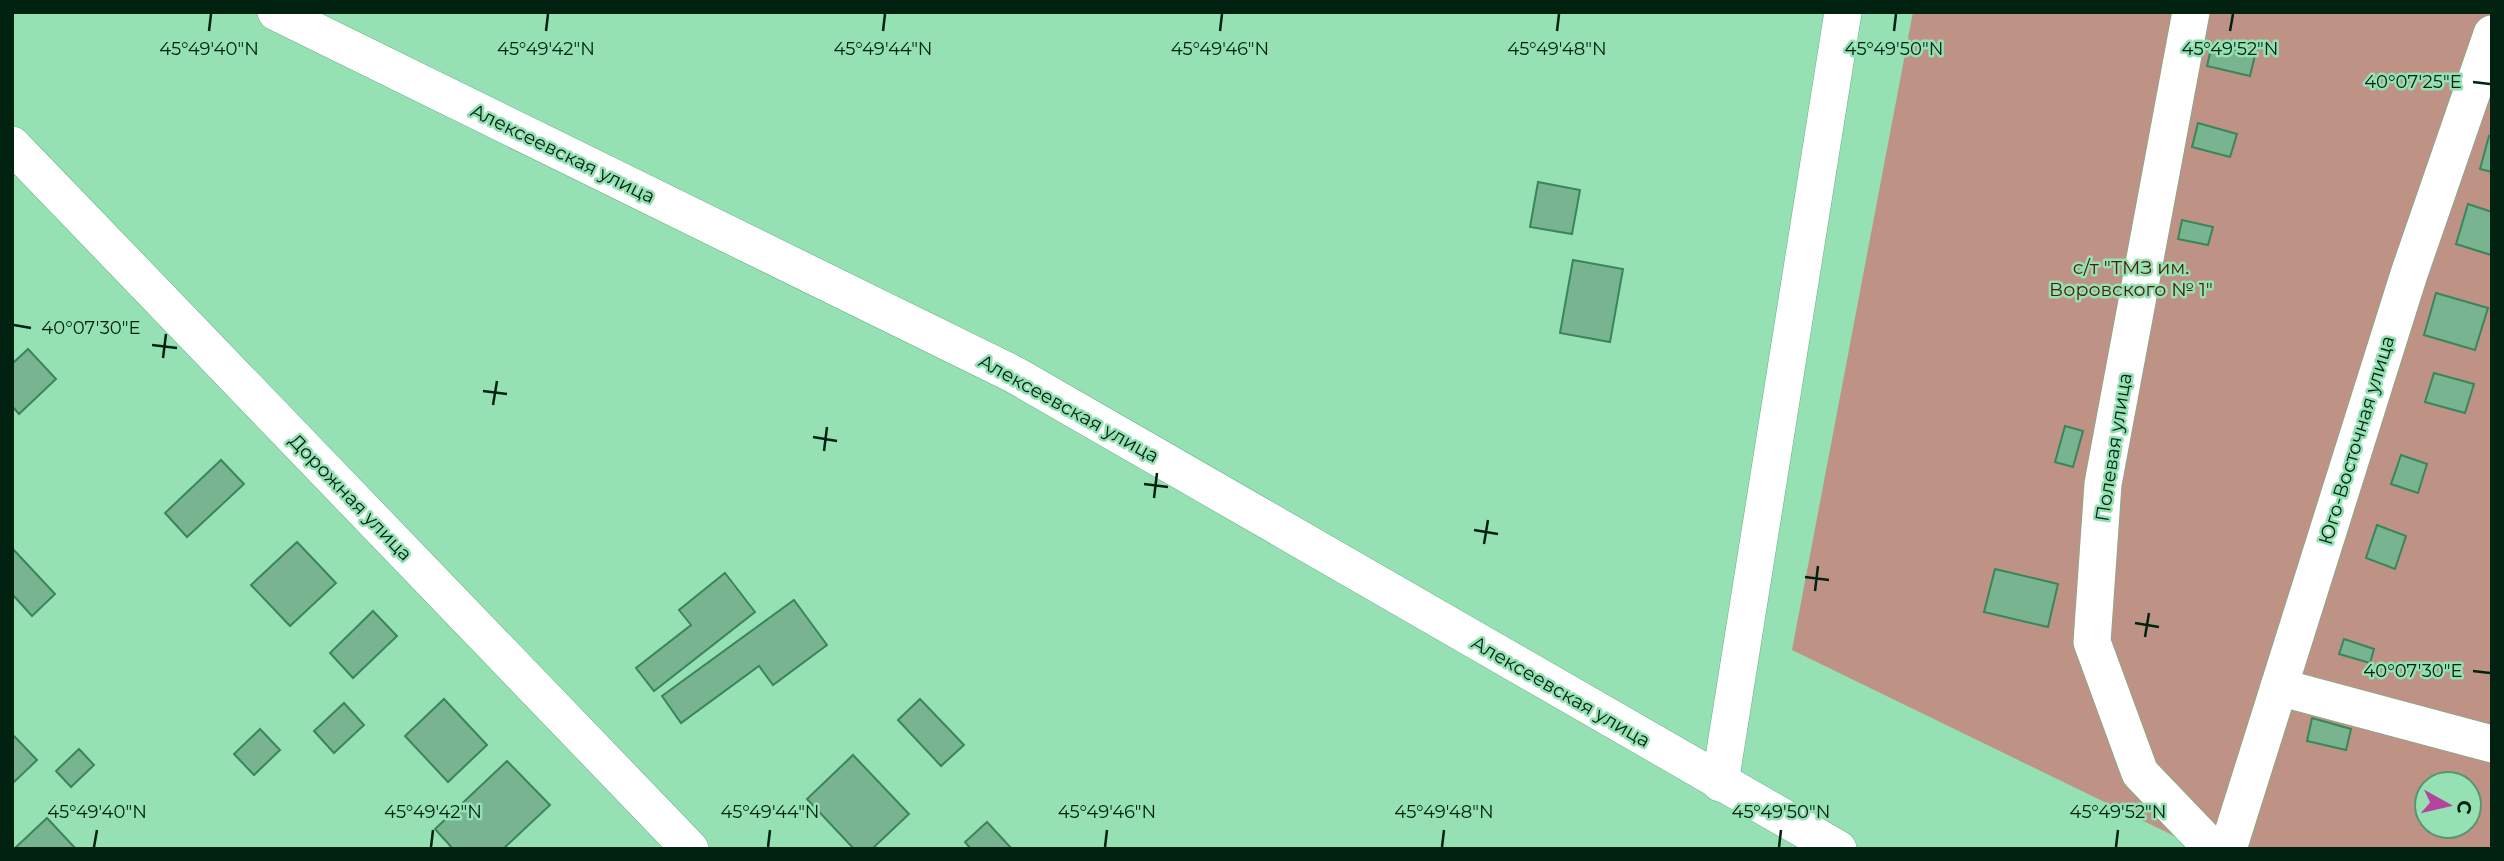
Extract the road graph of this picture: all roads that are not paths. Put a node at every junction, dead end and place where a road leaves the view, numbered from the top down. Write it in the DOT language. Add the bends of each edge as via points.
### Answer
graph roads {
  1 [pos="276,12"];
  2 [pos="1843,12"];
  3 [pos="2191,12"];
  4 [pos="2492,34"];
  5 [pos="12,145"];
  6 [pos="2279,687"];
  7 [pos="2492,744"];
  8 [pos="1720,783"];
  9 [pos="690,849"];
  10 [pos="1838,849"];
  11 [pos="2213,849"];
  12 [pos="2228,849"];
  1 -- 8 [label="street, Алексеевская улица" via="1014,375"];
  2 -- 8 [label="street"];
  3 -- 11 [label="street, Полевая улица" via="2103,484 2092,642 2140,773"];
  4 -- 6 [label="street, Юго-Восточная улица" via="2409,274"];
  5 -- 9 [label="street, Дорожная улица"];
  6 -- 7 [label="street"];
  6 -- 12 [label="street, Юго-Восточная улица"];
  8 -- 10 [label="street, Алексеевская улица"];
}
